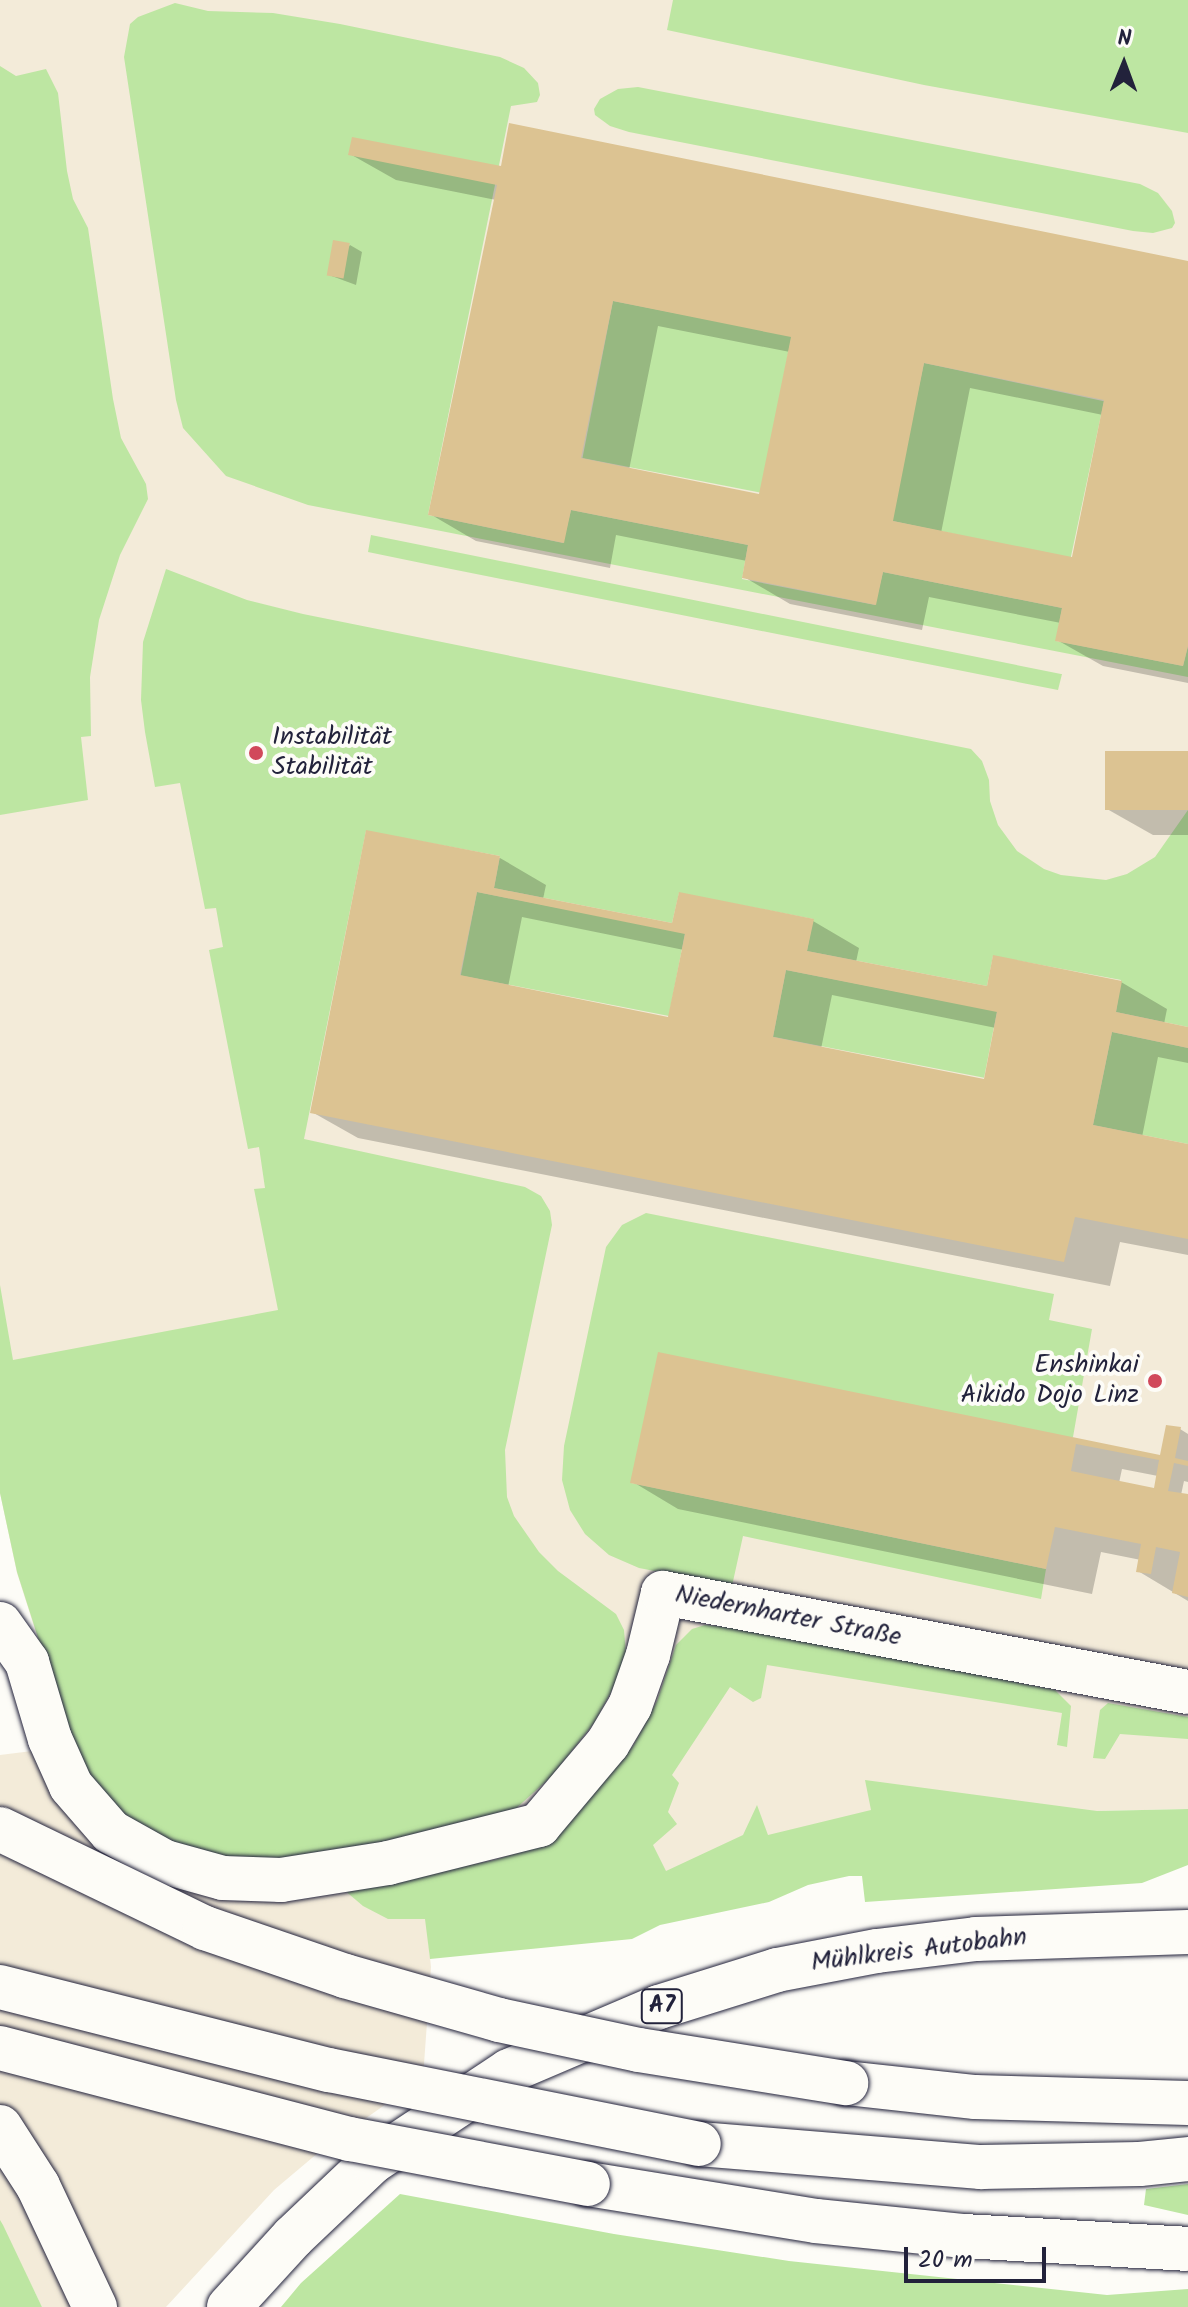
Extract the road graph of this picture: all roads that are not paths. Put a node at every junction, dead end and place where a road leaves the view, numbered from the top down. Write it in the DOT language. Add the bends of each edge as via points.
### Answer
graph roads {
  1 [pos="0,1624"];
  2 [pos="1188,1692"];
  3 [pos="0,1829"];
  4 [pos="1188,1932"];
  5 [pos="0,1987"];
  6 [pos="0,2048"];
  7 [pos="1188,2103"];
  8 [pos="0,2127"];
  9 [pos="1188,2159"];
  10 [pos="1188,2249"];
  11 [pos="95,2307"];
  12 [pos="229,2307"];
  1 -- 2 [label="main road, Niedernharter Straße" via="27,1662 50,1739 71,1786 111,1832 165,1862 223,1878 281,1880 388,1863 539,1825 608,1743 630,1706 663,1593"];
  3 -- 7 [label="main road, bridge" via="205,1928 499,2020 639,2050 846,2083 975,2097"];
  4 -- 12 [label="main road, Mühlkreis Autobahn / A7" via="976,1939 877,1951 777,1970 659,2007 509,2071 372,2162"];
  5 -- 9 [label="main road, bridge" via="329,2070 699,2144 981,2167"];
  6 -- 10 [label="main road, bridge" via="350,2139 588,2184 816,2221"];
  8 -- 11 [label="main road" via="38,2186"];
}
